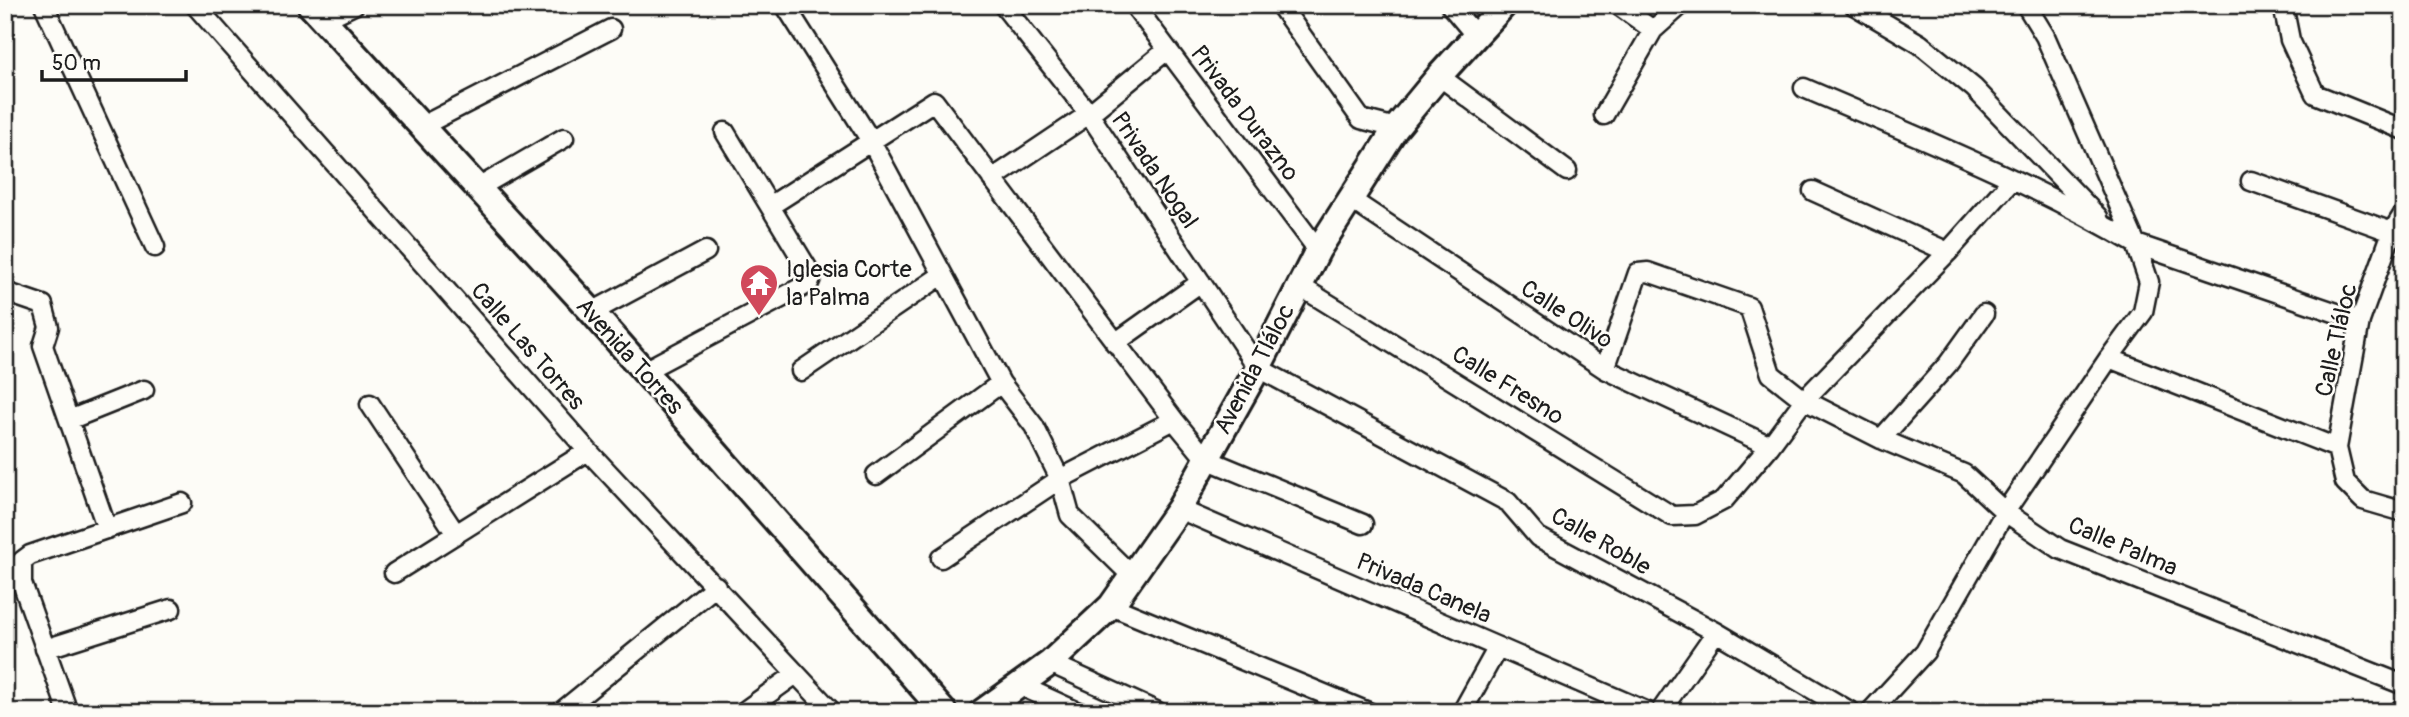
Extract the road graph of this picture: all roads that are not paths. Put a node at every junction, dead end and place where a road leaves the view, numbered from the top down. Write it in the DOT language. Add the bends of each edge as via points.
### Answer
graph roads {
  1 [pos="44,5"];
  2 [pos="195,5"];
  3 [pos="354,5"];
  4 [pos="785,5"];
  5 [pos="1003,5"];
  6 [pos="1134,5"];
  7 [pos="1280,5"];
  8 [pos="1450,5"];
  9 [pos="1504,5"];
  10 [pos="1618,5"];
  11 [pos="1681,5"];
  12 [pos="1854,5"];
  13 [pos="2026,5"];
  14 [pos="2283,5"];
  15 [pos="316,13"];
  16 [pos="611,29"];
  17 [pos="1653,30"];
  18 [pos="1476,36"];
  19 [pos="1167,50"];
  20 [pos="1438,76"];
  21 [pos="1804,88"];
  22 [pos="1089,114"];
  23 [pos="1604,115"];
  24 [pos="420,127"];
  25 [pos="1396,128"];
  26 [pos="2404,130"];
  27 [pos="725,132"];
  28 [pos="564,138"];
  29 [pos="871,141"];
  30 [pos="1567,171"];
  31 [pos="992,178"];
  32 [pos="2012,180"];
  33 [pos="2251,181"];
  34 [pos="478,188"];
  35 [pos="1813,191"];
  36 [pos="1350,200"];
  37 [pos="770,206"];
  38 [pos="2404,213"];
  39 [pos="2108,227"];
  40 [pos="2392,232"];
  41 [pos="2136,244"];
  42 [pos="155,247"];
  43 [pos="1318,250"];
  44 [pos="706,251"];
  45 [pos="1948,252"];
  46 [pos="942,275"];
  47 [pos="1201,282"];
  48 [pos="1298,285"];
  49 [pos="5,292"];
  50 [pos="592,312"];
  51 [pos="1984,314"];
  52 [pos="2360,321"];
  53 [pos="1115,343"];
  54 [pos="2109,358"];
  55 [pos="1258,368"];
  56 [pos="1605,369"];
  57 [pos="801,370"];
  58 [pos="644,371"];
  59 [pos="1001,383"];
  60 [pos="144,390"];
  61 [pos="1804,400"];
  62 [pos="370,404"];
  63 [pos="69,420"];
  64 [pos="1174,420"];
  65 [pos="1881,439"];
  66 [pos="1770,446"];
  67 [pos="2337,448"];
  68 [pos="588,451"];
  69 [pos="1206,459"];
  70 [pos="876,475"];
  71 [pos="1060,479"];
  72 [pos="182,503"];
  73 [pos="1179,509"];
  74 [pos="2005,512"];
  75 [pos="2404,512"];
  76 [pos="1363,524"];
  77 [pos="107,529"];
  78 [pos="456,534"];
  79 [pos="941,558"];
  80 [pos="394,573"];
  81 [pos="1132,576"];
  82 [pos="716,586"];
  83 [pos="1111,606"];
  84 [pos="171,609"];
  85 [pos="1716,632"];
  86 [pos="1498,647"];
  87 [pos="45,649"];
  88 [pos="1050,663"];
  89 [pos="796,674"];
  90 [pos="1019,685"];
  91 [pos="2404,685"];
  92 [pos="68,712"];
  93 [pos="561,712"];
  94 [pos="743,712"];
  95 [pos="832,712"];
  96 [pos="944,712"];
  97 [pos="982,712"];
  98 [pos="1078,712"];
  99 [pos="1158,712"];
  100 [pos="1368,712"];
  101 [pos="1462,712"];
  102 [pos="1648,712"];
  103 [pos="1660,712"];
  104 [pos="1851,712"];
  105 [pos="1870,712"];
  1 -- 42 [label="street"];
  2 -- 68 [label="street, Calle Las Torres"];
  3 -- 15 [label="street"];
  4 -- 29 [label="street"];
  5 -- 22 [label="street, Privada Nogal"];
  6 -- 19 [label="street, Privada Durazno"];
  7 -- 25 [label="street" via="1361,119"];
  8 -- 18 [label="street"];
  9 -- 18 [label="main road, Avenida Tláloc"];
  10 -- 17 [label="street"];
  11 -- 17 [label="street"];
  12 -- 39 [label="street" via="1920,44 1974,88"];
  13 -- 41 [label="street" via="2045,36"];
  14 -- 26 [label="street" via="2290,40 2315,94"];
  15 -- 24 [label="main road, Avenida Torres"];
  16 -- 24 [label="street"];
  17 -- 23 [label="street"];
  18 -- 20 [label="main road, Avenida Tláloc"];
  19 -- 22 [label="street"];
  19 -- 43 [label="street, Privada Durazno"];
  20 -- 25 [label="main road, Avenida Tláloc"];
  20 -- 30 [label="street"];
  21 -- 32 [label="street"];
  22 -- 31 [label="street"];
  22 -- 47 [label="street, Privada Nogal"];
  24 -- 34 [label="main road, Avenida Torres"];
  25 -- 36 [label="main road, Avenida Tláloc"];
  27 -- 37 [label="street"];
  28 -- 34 [label="street"];
  29 -- 31 [label="street" via="934,101"];
  29 -- 37 [label="street"];
  29 -- 46 [label="street"];
  31 -- 53 [label="street"];
  32 -- 39 [label="street"];
  32 -- 45 [label="street"];
  33 -- 40 [label="street"];
  34 -- 50 [label="main road, Avenida Torres"];
  35 -- 45 [label="street"];
  36 -- 43 [label="main road, Avenida Tláloc"];
  36 -- 56 [label="street, Calle Olivo"];
  37 -- 58 [label="street" via="812,276 809,283"];
  38 -- 40 [label="street, Calle Tláloc"];
  39 -- 41 [label="street"];
  40 -- 52 [label="street, Calle Tláloc"];
  41 -- 52 [label="street"];
  41 -- 54 [label="street" via="2149,282 2144,312"];
  43 -- 48 [label="main road, Avenida Tláloc"];
  44 -- 50 [label="street"];
  45 -- 61 [label="street"];
  46 -- 57 [label="street"];
  46 -- 59 [label="street"];
  47 -- 53 [label="street"];
  47 -- 55 [label="street, Privada Nogal"];
  48 -- 55 [label="main road, Avenida Tláloc"];
  48 -- 66 [label="street, Calle Fresno" via="1672,516 1695,515 1724,500"];
  49 -- 63 [label="street" via="43,305 49,327 43,346"];
  50 -- 58 [label="main road, Avenida Torres"];
  51 -- 65 [label="street" via="1948,364"];
  52 -- 67 [label="street, Calle Tláloc"];
  53 -- 64 [label="street"];
  54 -- 67 [label="street"];
  54 -- 74 [label="street"];
  55 -- 69 [label="main road, Avenida Tláloc"];
  55 -- 85 [label="street, Calle Roble" via="1508,502 1538,537"];
  56 -- 61 [label="street, Calle Palma" via="1638,273 1648,272 1749,307 1771,374"];
  56 -- 66 [label="street, Calle Olivo"];
  58 -- 96 [label="main road, Avenida Torres"];
  59 -- 70 [label="street"];
  59 -- 71 [label="street" via="1034,426"];
  60 -- 63 [label="street"];
  61 -- 65 [label="street, Calle Palma"];
  61 -- 66 [label="street"];
  62 -- 78 [label="street"];
  63 -- 77 [label="street"];
  64 -- 69 [label="street"];
  64 -- 71 [label="street"];
  65 -- 74 [label="street, Calle Palma" via="1964,474"];
  67 -- 75 [label="street, Calle Tláloc" via="2345,482 2363,500"];
  68 -- 78 [label="street"];
  68 -- 82 [label="street, Calle Las Torres"];
  69 -- 73 [label="main road, Avenida Tláloc"];
  69 -- 76 [label="street"];
  71 -- 79 [label="street"];
  71 -- 81 [label="street" via="1070,515"];
  72 -- 77 [label="street"];
  73 -- 81 [label="main road, Avenida Tláloc"];
  73 -- 86 [label="street, Privada Canela"];
  74 -- 91 [label="street, Calle Palma" via="2060,549"];
  74 -- 105 [label="street" via="1925,652"];
  77 -- 87 [label="street" via="30,555 22,562 22,583"];
  78 -- 80 [label="street"];
  81 -- 83 [label="main road, Avenida Tláloc"];
  82 -- 89 [label="street, Calle Las Torres"];
  82 -- 93 [label="street"];
  83 -- 88 [label="main road, Avenida Tláloc"];
  83 -- 100 [label="street"];
  84 -- 87 [label="street"];
  85 -- 103 [label="street"];
  85 -- 104 [label="street, Calle Roble"];
  86 -- 101 [label="street"];
  86 -- 102 [label="street, Privada Canela"];
  87 -- 92 [label="street"];
  88 -- 90 [label="main road, Avenida Tláloc"];
  88 -- 99 [label="street"];
  89 -- 94 [label="street"];
  89 -- 95 [label="street, Calle Las Torres"];
  90 -- 97 [label="main road, Avenida Tláloc"];
  90 -- 98 [label="street"];
}
